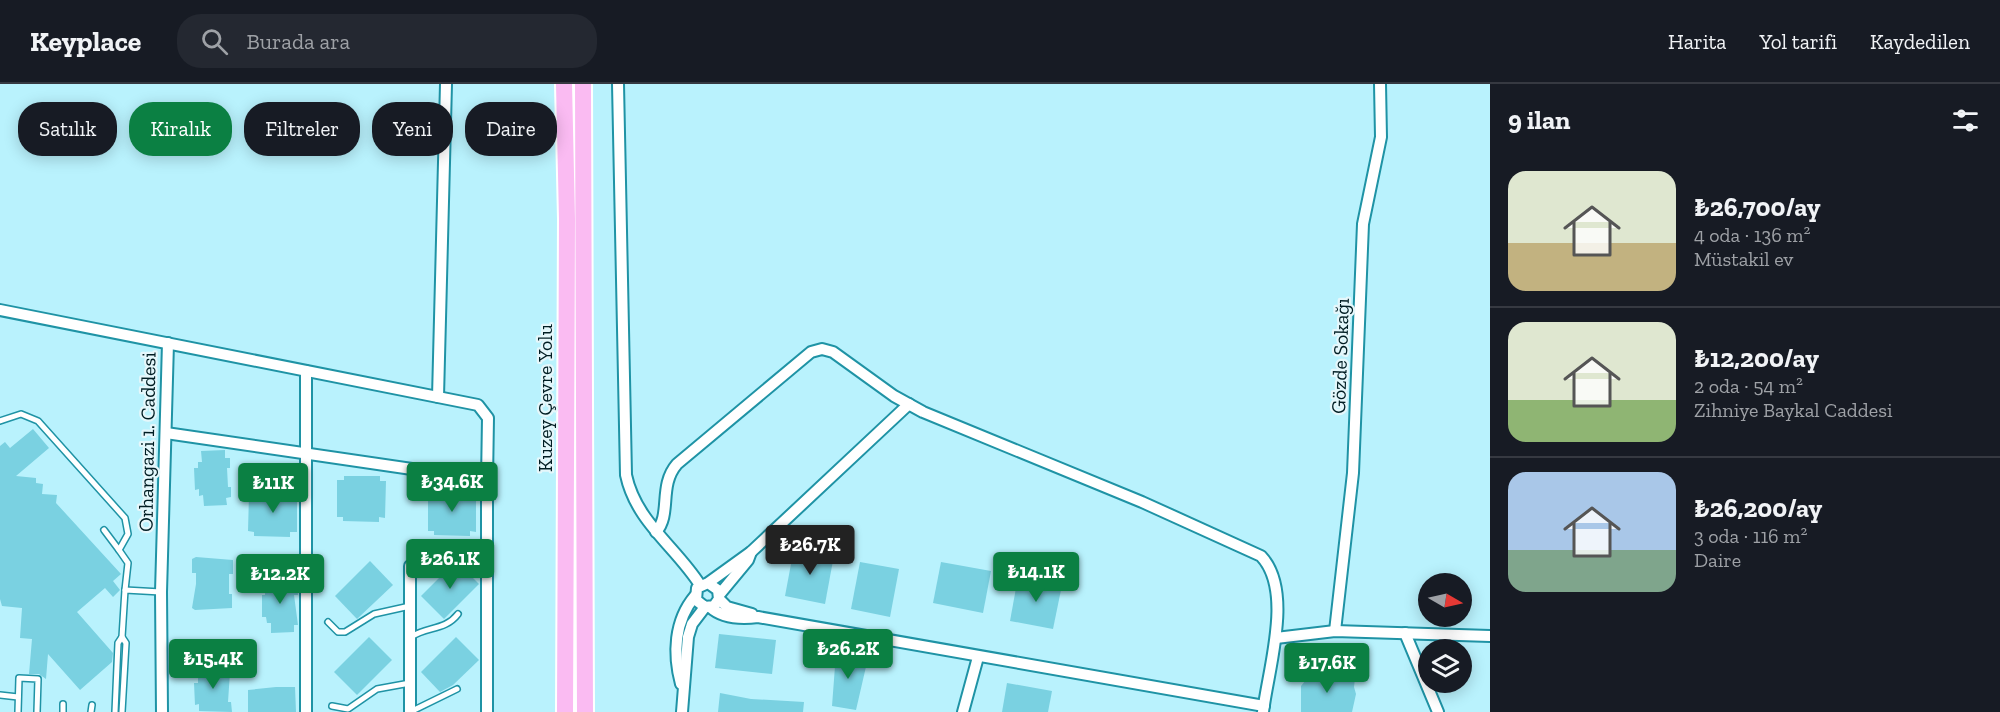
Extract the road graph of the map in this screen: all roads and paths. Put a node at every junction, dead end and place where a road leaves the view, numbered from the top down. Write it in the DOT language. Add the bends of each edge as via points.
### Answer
graph roads {
  1 [pos="446,84"];
  2 [pos="564,84"];
  3 [pos="583,84"];
  4 [pos="618,84"];
  5 [pos="1380,84"];
  6 [pos="0,310"];
  7 [pos="168,343"];
  8 [pos="306,371"];
  9 [pos="438,397"];
  10 [pos="909,404"];
  11 [pos="0,421"];
  12 [pos="166,433"];
  13 [pos="306,454"];
  14 [pos="487,480"];
  15 [pos="104,530"];
  16 [pos="656,532"];
  17 [pos="119,550"];
  18 [pos="751,552"];
  19 [pos="410,566"];
  20 [pos="704,584"];
  21 [pos="125,590"];
  22 [pos="161,592"];
  23 [pos="695,596"];
  24 [pos="719,597"];
  25 [pos="410,606"];
  26 [pos="707,607"];
  27 [pos="458,614"];
  28 [pos="758,617"];
  29 [pos="328,622"];
  30 [pos="1335,631"];
  31 [pos="1405,633"];
  32 [pos="1490,636"];
  33 [pos="122,637"];
  34 [pos="410,638"];
  35 [pos="1276,638"];
  36 [pos="978,657"];
  37 [pos="410,683"];
  38 [pos="682,687"];
  39 [pos="457,690"];
  40 [pos="0,695"];
  41 [pos="18,697"];
  42 [pos="63,704"];
  43 [pos="333,706"];
  44 [pos="1264,709"];
  45 [pos="18,712"];
  46 [pos="37,712"];
  47 [pos="63,712"];
  48 [pos="115,712"];
  49 [pos="123,712"];
  50 [pos="162,712"];
  51 [pos="306,712"];
  52 [pos="410,712"];
  53 [pos="487,712"];
  54 [pos="565,712"];
  55 [pos="585,712"];
  56 [pos="682,712"];
  57 [pos="963,712"];
  58 [pos="1437,712"];
  1 -- 9 [label="street"];
  2 -- 54 [label="highway, Kuzey Çevre Yolu"];
  3 -- 55 [label="highway, Kuzey Çevre Yolu"];
  4 -- 16 [label="street" via="624,466 636,505"];
  5 -- 30 [label="street, Gözde Sokağı" via="1381,137 1363,224 1353,472"];
  6 -- 7 [label="street, Orhangazi 1. Caddesi"];
  7 -- 8 [label="street"];
  7 -- 12 [label="street, Orhangazi 1. Caddesi"];
  8 -- 9 [label="street"];
  8 -- 13 [label="street"];
  9 -- 14 [label="street" via="478,405 487,414"];
  10 -- 16 [label="street" via="834,352 811,352 677,464 667,478 663,521"];
  10 -- 18 [label="street"];
  10 -- 35 [label="street" via="1255,552 1267,562 1275,579"];
  11 -- 17 [label="lane" via="21,414 38,421 125,518 128,534"];
  12 -- 13 [label="street"];
  12 -- 22 [label="street, Orhangazi 1. Caddesi"];
  13 -- 14 [label="street"];
  13 -- 51 [label="street"];
  14 -- 53 [label="street"];
  15 -- 17 [label="lane"];
  16 -- 20 [label="street"];
  17 -- 21 [label="lane" via="128,563"];
  18 -- 20 [label="street"];
  18 -- 24 [label="street"];
  19 -- 25 [label="street"];
  20 -- 23 [label="street"];
  20 -- 24 [label="street" via="716,587"];
  21 -- 22 [label="lane"];
  21 -- 33 [label="lane"];
  22 -- 50 [label="street, Orhangazi 1. Caddesi"];
  23 -- 26 [label="street" via="698,603"];
  23 -- 38 [label="street" via="677,628"];
  24 -- 26 [label="street"];
  24 -- 28 [label="street" via="727,607"];
  25 -- 29 [label="lane" via="374,614 345,632 338,632"];
  25 -- 34 [label="street"];
  26 -- 28 [label="street" via="722,615"];
  26 -- 38 [label="street" via="690,630"];
  27 -- 34 [label="lane" via="443,627 421,630"];
  28 -- 36 [label="street"];
  30 -- 31 [label="street"];
  30 -- 35 [label="street"];
  31 -- 32 [label="street"];
  31 -- 58 [label="street"];
  33 -- 48 [label="lane" via="118,643"];
  33 -- 49 [label="lane" via="126,643"];
  34 -- 37 [label="street"];
  35 -- 44 [label="street"];
  36 -- 44 [label="street"];
  36 -- 57 [label="street"];
  37 -- 43 [label="lane" via="377,689 348,709"];
  37 -- 52 [label="street"];
  38 -- 56 [label="street"];
  39 -- 52 [label="lane"];
  40 -- 41 [label="lane"];
  41 -- 45 [label="lane"];
  41 -- 46 [label="lane" via="19,678 38,679"];
  42 -- 47 [label="lane"];
}
